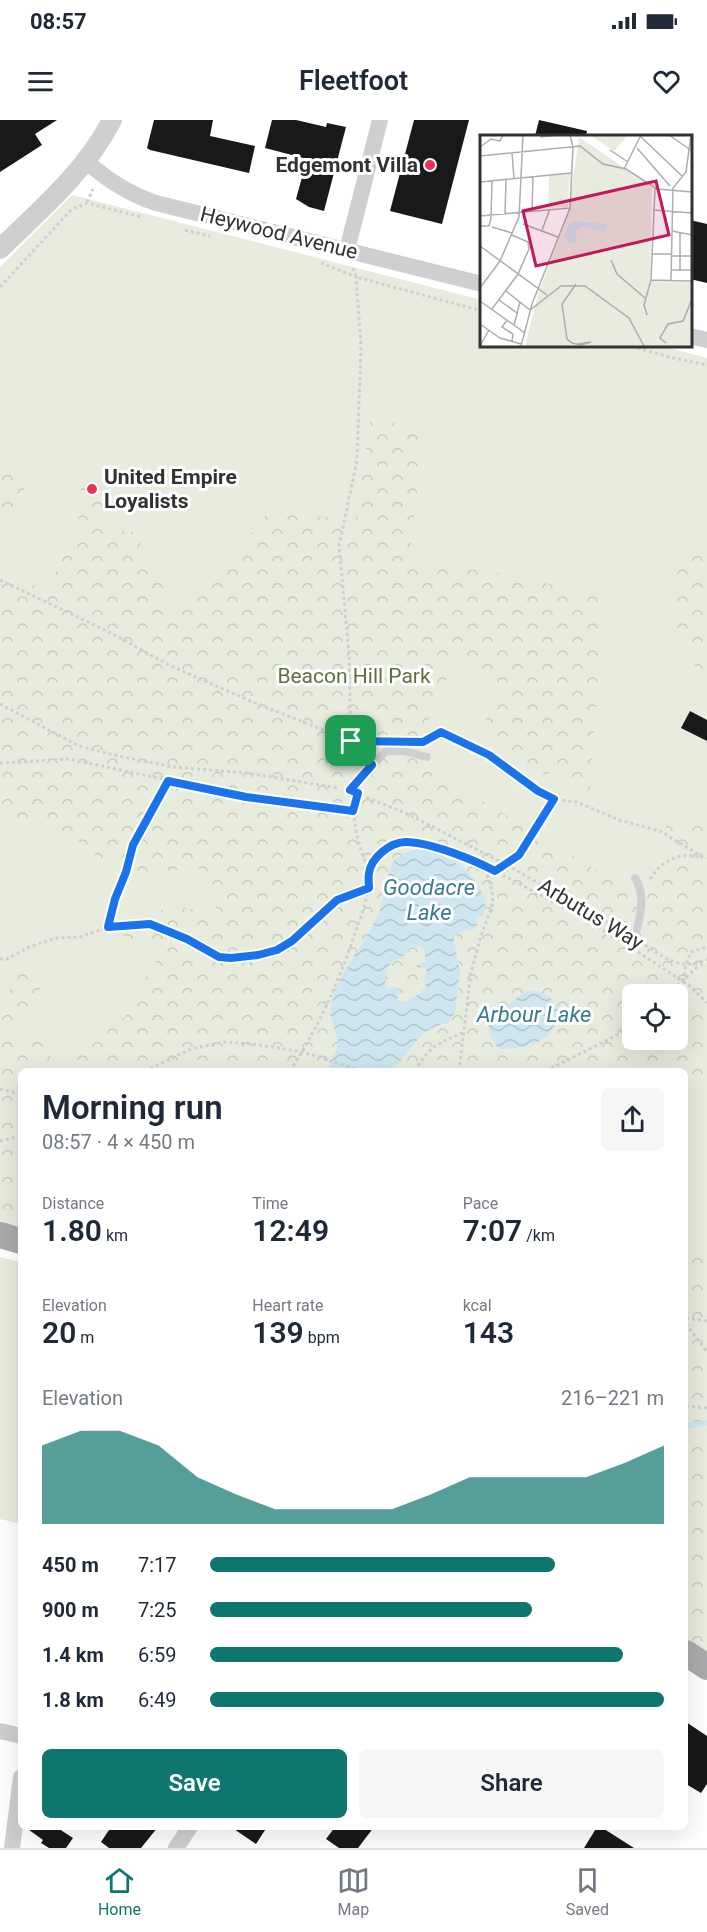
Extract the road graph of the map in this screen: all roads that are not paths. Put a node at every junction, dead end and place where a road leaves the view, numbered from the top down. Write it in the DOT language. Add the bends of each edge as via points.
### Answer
graph roads {
  1 [pos="112,120"];
  2 [pos="380,120"];
  3 [pos="86,161"];
  4 [pos="0,249"];
  5 [pos="347,250"];
  6 [pos="480,283"];
  7 [pos="692,336"];
  8 [pos="707,340"];
  9 [pos="427,757"];
  10 [pos="354,792"];
  11 [pos="635,878"];
  12 [pos="635,939"];
  13 [pos="0,1235"];
  14 [pos="18,1239"];
  15 [pos="688,1654"];
  16 [pos="707,1667"];
  17 [pos="0,1731"];
  18 [pos="18,1735"];
  19 [pos="18,1801"];
  20 [pos="188,1830"];
  21 [pos="12,1848"];
  22 [pos="176,1848"];
  1 -- 3 [label="street"];
  2 -- 5 [label="street"];
  3 -- 4 [label="street"];
  3 -- 5 [label="street, Heywood Avenue" via="116,185 142,198"];
  5 -- 6 [label="street, Heywood Avenue"];
  7 -- 8 [label="street"];
  9 -- 10 [label="lane" via="386,751"];
  11 -- 12 [label="lane" via="642,887"];
  13 -- 14 [label="main road"];
  15 -- 16 [label="main road"];
  17 -- 18 [label="street"];
  19 -- 21 [label="street"];
  20 -- 22 [label="street"];
}
